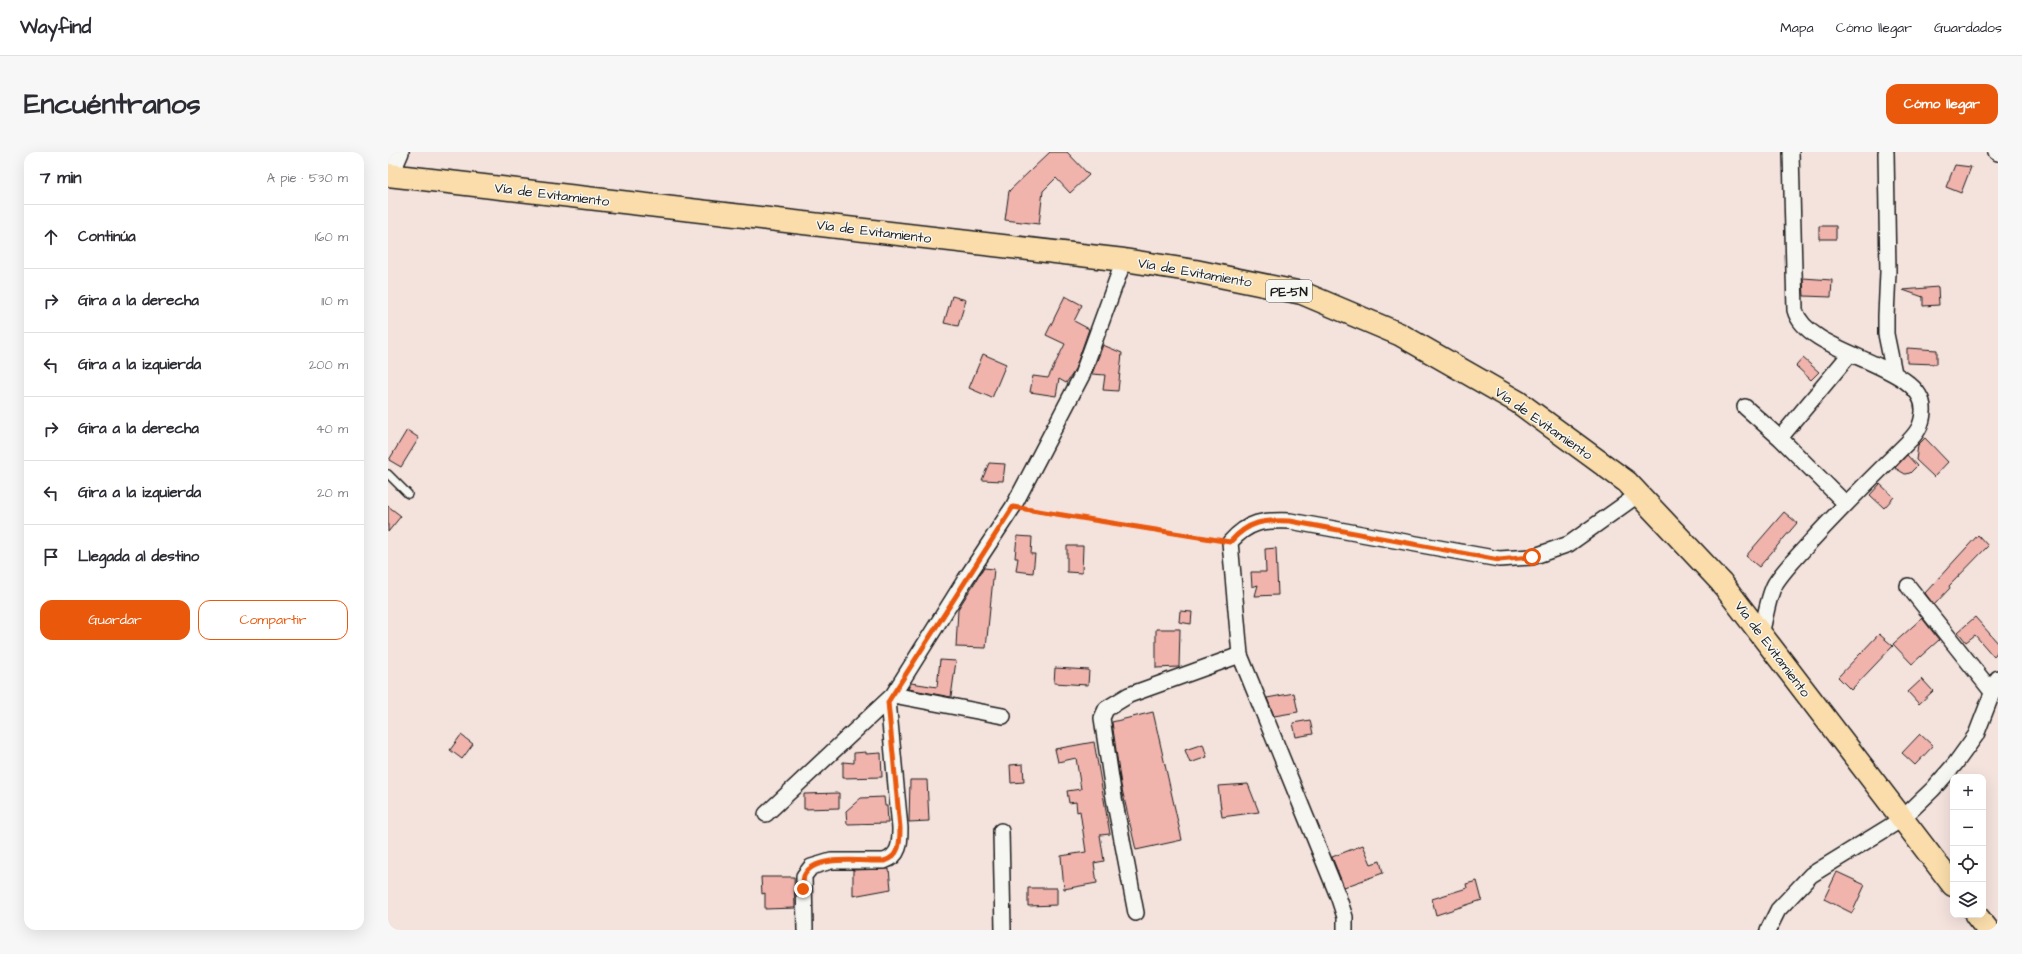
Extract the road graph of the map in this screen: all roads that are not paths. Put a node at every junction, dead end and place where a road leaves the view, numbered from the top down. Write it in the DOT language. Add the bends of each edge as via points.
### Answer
graph roads {
  1 [pos="398,152"];
  2 [pos="1791,152"];
  3 [pos="1886,152"];
  4 [pos="388,175"];
  5 [pos="1124,260"];
  6 [pos="1850,354"];
  7 [pos="1894,373"];
  8 [pos="1745,407"];
  9 [pos="1780,438"];
  10 [pos="388,474"];
  11 [pos="408,494"];
  12 [pos="1639,494"];
  13 [pos="1845,503"];
  14 [pos="1908,586"];
  15 [pos="1761,634"];
  16 [pos="1240,654"];
  17 [pos="1998,678"];
  18 [pos="1993,693"];
  19 [pos="891,698"];
  20 [pos="1003,716"];
  21 [pos="766,814"];
  22 [pos="1902,818"];
  23 [pos="1001,831"];
  24 [pos="1951,882"];
  25 [pos="1136,913"];
  26 [pos="1978,918"];
  27 [pos="805,930"];
  28 [pos="1003,930"];
  29 [pos="1345,930"];
  30 [pos="1768,930"];
  31 [pos="1988,930"];
  1 -- 4 [label="street"];
  2 -- 6 [label="street" via="1795,310 1806,329"];
  3 -- 7 [label="street" via="1886,334"];
  4 -- 5 [label="highway, Vía de Evitamiento / PE-5N"];
  5 -- 12 [label="highway, Vía de Evitamiento / PE-5N" via="1196,271 1302,293 1399,334 1518,402 1627,482"];
  5 -- 19 [label="street" via="1082,375 1013,507"];
  6 -- 7 [label="street"];
  6 -- 9 [label="street"];
  7 -- 13 [label="street" via="1915,389 1924,404 1922,424 1910,440"];
  8 -- 9 [label="street"];
  9 -- 13 [label="street"];
  10 -- 11 [label="lane"];
  12 -- 15 [label="highway, Vía de Evitamiento / PE-5N" via="1721,582"];
  12 -- 16 [label="street" via="1569,544 1532,557 1499,560 1290,521 1256,522 1242,529 1230,542"];
  13 -- 15 [label="street" via="1774,586"];
  14 -- 18 [label="street"];
  15 -- 22 [label="highway, Vía de Evitamiento / PE-5N"];
  16 -- 25 [label="street" via="1129,695 1106,709 1104,713 1102,718 1114,798"];
  16 -- 29 [label="street" via="1338,896 1345,917"];
  17 -- 18 [label="street"];
  18 -- 22 [label="street" via="1976,735 1955,764 1934,789"];
  19 -- 20 [label="street"];
  19 -- 21 [label="street"];
  19 -- 27 [label="street" via="900,828 897,852 892,859 884,861 831,861 811,867 804,876"];
  22 -- 24 [label="highway, Vía de Evitamiento / PE-5N"];
  22 -- 30 [label="street" via="1811,875 1778,910"];
  23 -- 28 [label="street"];
  26 -- 31 [label="highway"];
}
